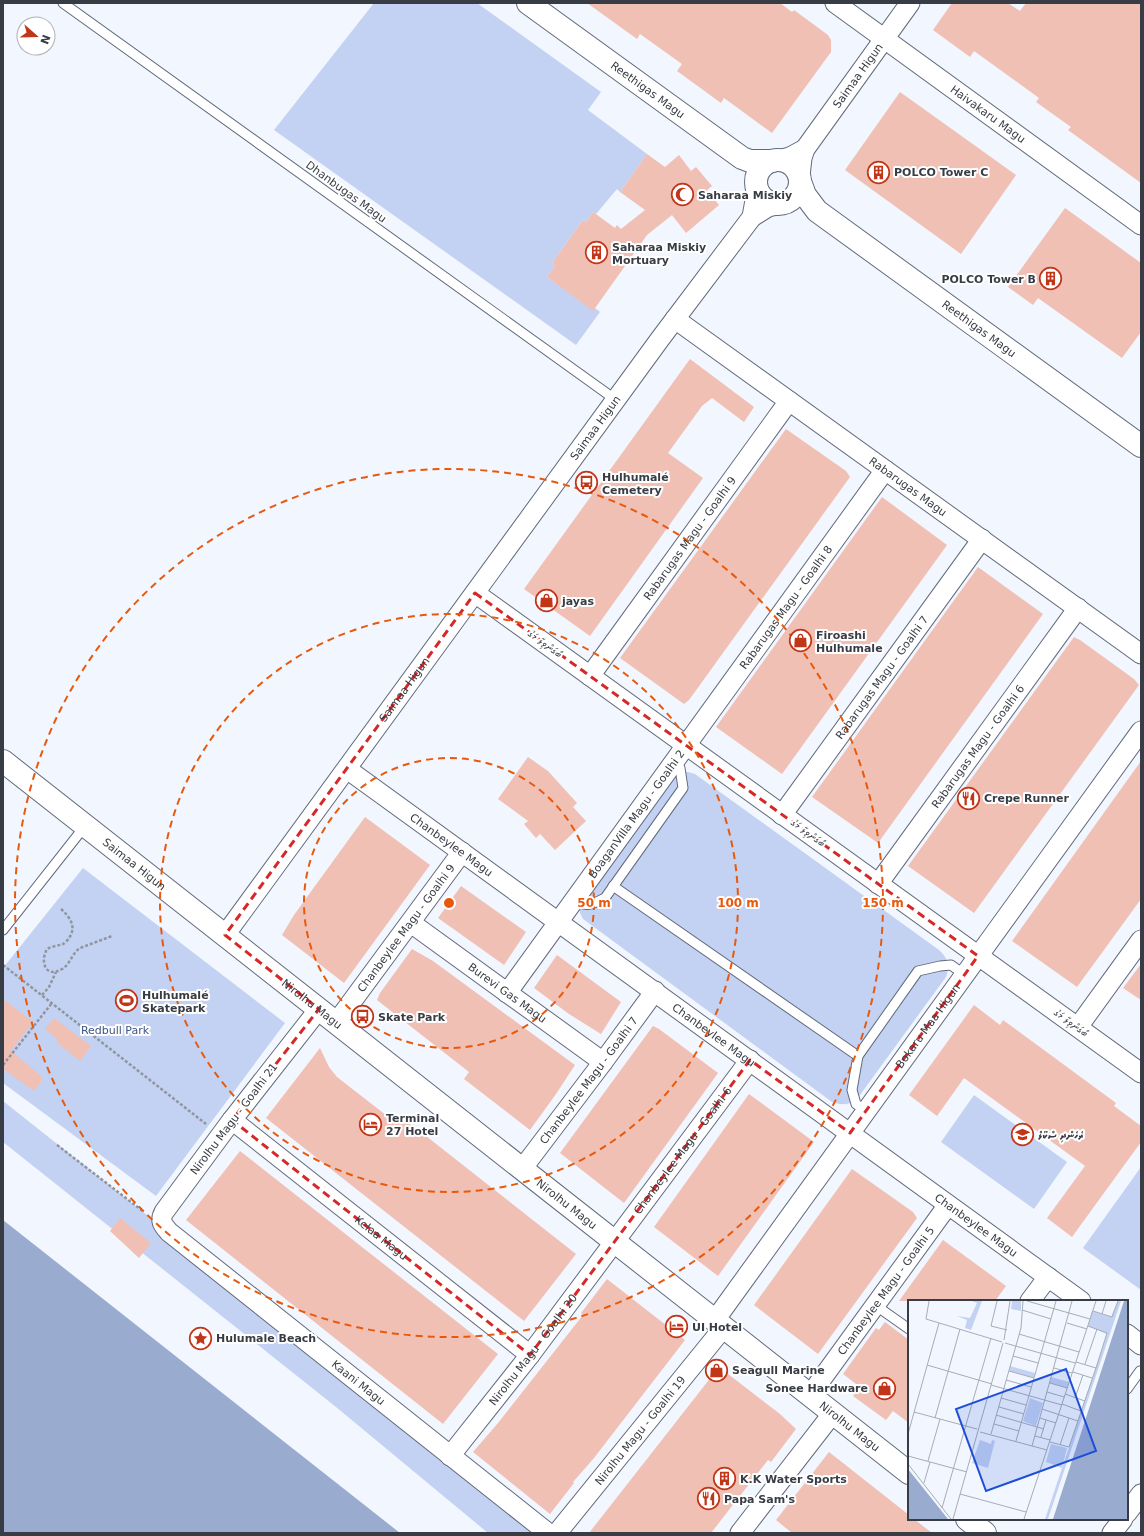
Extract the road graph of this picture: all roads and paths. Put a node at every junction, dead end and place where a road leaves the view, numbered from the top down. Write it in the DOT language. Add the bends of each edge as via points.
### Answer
graph roads {
  1 [pos="63,3"];
  2 [pos="528,3"];
  3 [pos="835,3"];
  4 [pos="910,3"];
  5 [pos="884,38"];
  6 [pos="805,149"];
  7 [pos="776,160"];
  8 [pos="800,180"];
  9 [pos="757,189"];
  10 [pos="781,205"];
  11 [pos="817,211"];
  12 [pos="752,217"];
  13 [pos="1141,224"];
  14 [pos="675,318"];
  15 [pos="616,400"];
  16 [pos="789,401"];
  17 [pos="1141,446"];
  18 [pos="885,470"];
  19 [pos="982,539"];
  20 [pos="475,593"];
  21 [pos="1078,608"];
  22 [pos="1141,654"];
  23 [pos="590,676"];
  24 [pos="1141,731"];
  25 [pos="686,745"];
  26 [pos="3,761"];
  27 [pos="673,763"];
  28 [pos="347,769"];
  29 [pos="782,815"];
  30 [pos="85,825"];
  31 [pos="462,852"];
  32 [pos="878,884"];
  33 [pos="613,886"];
  34 [pos="574,900"];
  35 [pos="61,909"];
  36 [pos="558,922"];
  37 [pos="411,923"];
  38 [pos="3,930"];
  39 [pos="225,935"];
  40 [pos="112,936"];
  41 [pos="1141,940"];
  42 [pos="978,956"];
  43 [pos="3,965"];
  44 [pos="56,972"];
  45 [pos="965,975"];
  46 [pos="654,991"];
  47 [pos="507,993"];
  48 [pos="42,996"];
  49 [pos="52,1003"];
  50 [pos="319,1009"];
  51 [pos="336,1023"];
  52 [pos="1078,1028"];
  53 [pos="858,1056"];
  54 [pos="750,1060"];
  55 [pos="603,1062"];
  56 [pos="3,1065"];
  57 [pos="1141,1073"];
  58 [pos="866,1111"];
  59 [pos="232,1120"];
  60 [pos="850,1133"];
  61 [pos="220,1136"];
  62 [pos="57,1145"];
  63 [pos="522,1169"];
  64 [pos="948,1205"];
  65 [pos="144,1213"];
  66 [pos="169,1232"];
  67 [pos="614,1241"];
  68 [pos="1048,1277"];
  69 [pos="1031,1300"];
  70 [pos="1080,1300"];
  71 [pos="875,1305"];
  72 [pos="720,1324"];
  73 [pos="908,1328"];
  74 [pos="1128,1335"];
  75 [pos="1141,1345"];
  76 [pos="530,1355"];
  77 [pos="1140,1371"];
  78 [pos="1128,1388"];
  79 [pos="810,1395"];
  80 [pos="833,1413"];
  81 [pos="450,1456"];
  82 [pos="907,1466"];
  83 [pos="969,1520"];
  84 [pos="1121,1520"];
  85 [pos="749,1530"];
  86 [pos="548,1533"];
  87 [pos="557,1533"];
  88 [pos="985,1533"];
  89 [pos="1112,1533"];
  1 -- 15 [label="lane, Dhanbugas Magu"];
  2 -- 7 [label="street, Reethigas Magu" via="742,158 750,161"];
  3 -- 5 [label="street, Haivakaru Magu"];
  4 -- 5 [label="street, Saimaa Higun"];
  5 -- 6 [label="street, Saimaa Higun"];
  5 -- 13 [label="street, Haivakaru Magu"];
  6 -- 7 [label="street, Saimaa Higun" via="790,157"];
  6 -- 8 [label="street, Saimaa Higun"];
  7 -- 8 [label="street" via="786,161 792,165"];
  7 -- 9 [label="street" via="761,169 756,182"];
  8 -- 10 [label="street" via="796,196"];
  8 -- 11 [label="street, Reethigas Magu" via="805,195"];
  9 -- 10 [label="street" via="764,200"];
  9 -- 12 [label="street, Saimaa Higun"];
  10 -- 11 [label="street, Reethigas Magu" via="807,207"];
  10 -- 12 [label="street, Saimaa Higun" via="768,207"];
  11 -- 17 [label="street, Reethigas Magu"];
  12 -- 14 [label="street, Saimaa Higun"];
  14 -- 15 [label="street, Saimaa Higun"];
  14 -- 16 [label="street, Rabarugas Magu"];
  15 -- 20 [label="street, Saimaa Higun"];
  16 -- 18 [label="street, Rabarugas Magu"];
  16 -- 23 [label="street, Rabarugas Magu - Goalhi 9"];
  18 -- 19 [label="street, Rabarugas Magu"];
  18 -- 25 [label="street, Rabarugas Magu - Goalhi 8"];
  19 -- 21 [label="street, Rabarugas Magu"];
  19 -- 29 [label="street, Rabarugas Magu - Goalhi 7"];
  20 -- 23 [label="street, ބޯގަންވިލާ މަގު"];
  20 -- 28 [label="street, Saimaa Higun"];
  21 -- 22 [label="street, Rabarugas Magu"];
  21 -- 32 [label="street, Rabarugas Magu - Goalhi 6"];
  23 -- 25 [label="street, ބޯގަންވިލާ މަގު"];
  24 -- 42 [label="street, Bokaru Maa Higun"];
  25 -- 27 [label="street, BoaganVilla Magu - Goalhi 2"];
  25 -- 29 [label="street, ބޯގަންވިލާ މަގު"];
  26 -- 30 [label="street, Saimaa Higun"];
  27 -- 33 [label="lane" via="680,768 683,788"];
  27 -- 34 [label="street, BoaganVilla Magu - Goalhi 2"];
  28 -- 31 [label="street, Chanbeylee Magu"];
  28 -- 39 [label="street, Saimaa Higun"];
  29 -- 32 [label="street, ބޯގަންވިލާ މަގު"];
  30 -- 38 [label="lane"];
  30 -- 39 [label="street, Saimaa Higun"];
  31 -- 36 [label="street, Chanbeylee Magu"];
  31 -- 37 [label="street, Chanbeylee Magu - Goalhi 9"];
  32 -- 42 [label="street, ބޯގަންވިލާ މަގު"];
  33 -- 34 [label="lane" via="605,898 594,904 582,905"];
  33 -- 53 [label="lane"];
  34 -- 36 [label="street, BoaganVilla Magu - Goalhi 2"];
  35 -- 44 [label="path" via="71,921 74,930 63,944 53,946 46,952 46,968 50,972"];
  36 -- 46 [label="street, Chanbeylee Magu"];
  36 -- 47 [label="street, BoaganVilla Magu - Goalhi 2"];
  37 -- 47 [label="street, Burevi Gas Magu"];
  37 -- 51 [label="street, Chanbeylee Magu - Goalhi 9"];
  39 -- 50 [label="street, Nirolhu Magu"];
  40 -- 44 [label="path" via="76,950 65,968"];
  41 -- 52 [label="street"];
  42 -- 45 [label="street, Bokaru Maa Higun"];
  42 -- 52 [label="street, ބޯގަންވިލާ މަގު"];
  43 -- 48 [label="path"];
  44 -- 48 [label="path"];
  45 -- 53 [label="lane" via="951,965 918,971"];
  45 -- 58 [label="street, Bokaru Maa Higun"];
  46 -- 54 [label="street, Chanbeylee Magu"];
  46 -- 55 [label="street, Chanbeylee Magu - Goalhi 7"];
  47 -- 55 [label="street, Burevi Gas Magu"];
  48 -- 49 [label="path"];
  49 -- 56 [label="path"];
  49 -- 61 [label="path"];
  50 -- 51 [label="street, Nirolhu Magu"];
  50 -- 59 [label="street, Nirolhu Magu - Goalhi 21"];
  51 -- 63 [label="street, Nirolhu Magu"];
  52 -- 57 [label="street, ބޯގަންވިލާ މަގު"];
  53 -- 58 [label="lane" via="852,1090 856,1104"];
  54 -- 60 [label="street, Chanbeylee Magu"];
  54 -- 67 [label="street, Chanbeylee Magu - Goalhi 6"];
  55 -- 63 [label="street, Chanbeylee Magu - Goalhi 7"];
  58 -- 60 [label="street, Bokaru Maa Higun"];
  59 -- 61 [label="street, Nirolhu Magu - Goalhi 21"];
  59 -- 76 [label="street, Kelaa Magu"];
  60 -- 64 [label="street, Chanbeylee Magu"];
  60 -- 72 [label="street, Bokaru Maa Higun"];
  61 -- 66 [label="street, Nirolhu Magu - Goalhi 21" via="164,1212 161,1221"];
  62 -- 65 [label="path"];
  63 -- 67 [label="street, Nirolhu Magu"];
  64 -- 68 [label="street, Chanbeylee Magu"];
  64 -- 71 [label="street, Chanbeylee Magu - Goalhi 5"];
  66 -- 81 [label="street, Kaani Magu"];
  67 -- 72 [label="street, Nirolhu Magu"];
  67 -- 76 [label="street, Nirolhu Magu - Goalhi 20"];
  68 -- 69 [label="street"];
  68 -- 70 [label="street, Chanbeylee Magu"];
  71 -- 73 [label="lane"];
  71 -- 79 [label="street, Chanbeylee Magu - Goalhi 5"];
  72 -- 79 [label="street, Nirolhu Magu"];
  72 -- 87 [label="street, Nirolhu Magu - Goalhi 19"];
  74 -- 75 [label="street"];
  76 -- 81 [label="street, Nirolhu Magu - Goalhi 20"];
  77 -- 78 [label="lane"];
  79 -- 80 [label="street, Nirolhu Magu"];
  80 -- 82 [label="street, Nirolhu Magu"];
  80 -- 85 [label="street"];
  81 -- 86 [label="street, Kaani Magu"];
  83 -- 88 [label="street"];
  84 -- 89 [label="street"];
}
